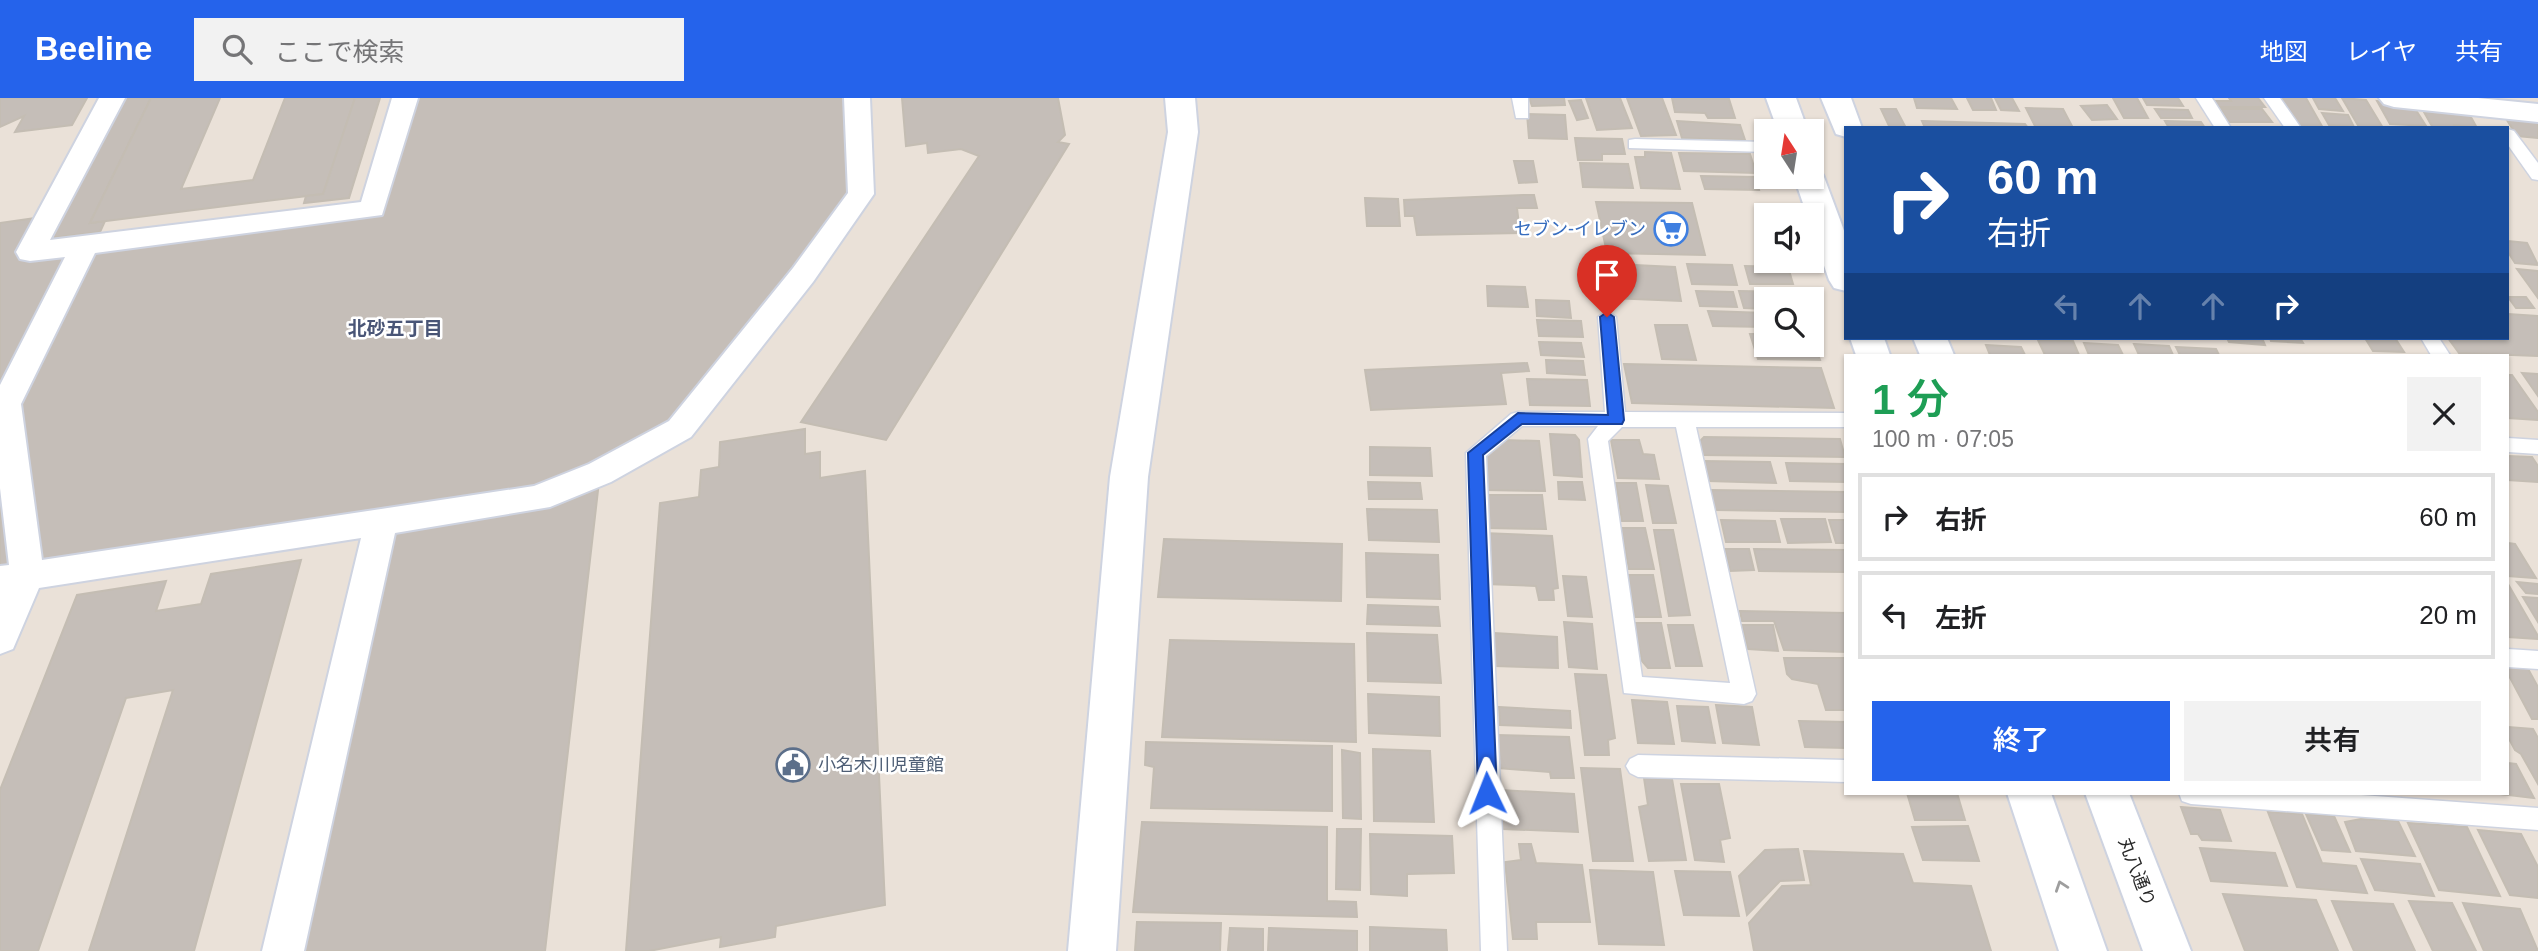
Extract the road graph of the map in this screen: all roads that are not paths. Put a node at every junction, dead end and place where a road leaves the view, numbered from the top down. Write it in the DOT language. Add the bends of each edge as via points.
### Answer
graph roads {
  1 [pos="112,98"];
  2 [pos="405,98"];
  3 [pos="857,98"];
  4 [pos="1180,98"];
  5 [pos="1781,98"];
  6 [pos="1836,98"];
  7 [pos="2204,98"];
  8 [pos="2272,98"];
  9 [pos="2394,98"];
  10 [pos="2491,111"];
  11 [pos="2538,113"];
  12 [pos="1789,119"];
  13 [pos="1846,126"];
  14 [pos="2222,126"];
  15 [pos="2292,126"];
  16 [pos="2509,135"];
  17 [pos="1635,144"];
  18 [pos="1754,147"];
  19 [pos="2538,175"];
  20 [pos="1813,189"];
  21 [pos="85,245"];
  22 [pos="1844,274"];
  23 [pos="1607,317"];
  24 [pos="1616,420"];
  25 [pos="1844,420"];
  26 [pos="1685,421"];
  27 [pos="2509,445"];
  28 [pos="2538,447"];
  29 [pos="381,522"];
  30 [pos="14,578"];
  31 [pos="0,639"];
  32 [pos="2509,658"];
  33 [pos="2538,660"];
  34 [pos="1638,766"];
  35 [pos="1844,771"];
  36 [pos="2030,795"];
  37 [pos="2108,795"];
  38 [pos="2218,795"];
  39 [pos="2538,819"];
  40 [pos="283,951"];
  41 [pos="1092,951"];
  42 [pos="1494,951"];
  43 [pos="2083,951"];
  44 [pos="2166,951"];
  1 -- 21 [label="street" via="30,252"];
  2 -- 21 [label="street" via="372,209"];
  3 -- 29 [label="street" via="861,194 680,429 600,473 538,498"];
  4 -- 41 [label="street" via="1183,132 1129,477"];
  5 -- 12 [label="street"];
  6 -- 13 [label="street"];
  7 -- 14 [label="lane"];
  8 -- 15 [label="lane"];
  9 -- 10 [label="street"];
  10 -- 11 [label="street"];
  16 -- 19 [label="lane"];
  17 -- 18 [label="lane"];
  20 -- 22 [label="street"];
  21 -- 30 [label="street" via="6,404"];
  23 -- 24 [label="lane"];
  24 -- 26 [label="lane"];
  24 -- 26 [label="lane" via="1598,439 1632,686 1744,694"];
  24 -- 42 [label="lane" via="1518,419 1476,453"];
  25 -- 26 [label="lane"];
  27 -- 28 [label="lane"];
  29 -- 30 [label="street"];
  29 -- 40 [label="street"];
  30 -- 31 [label="street"];
  32 -- 33 [label="lane"];
  34 -- 35 [label="lane"];
  43 -- 36 [label="street, one-way"];
  37 -- 44 [label="street, 丸八通り"];
  38 -- 39 [label="lane"];
}
